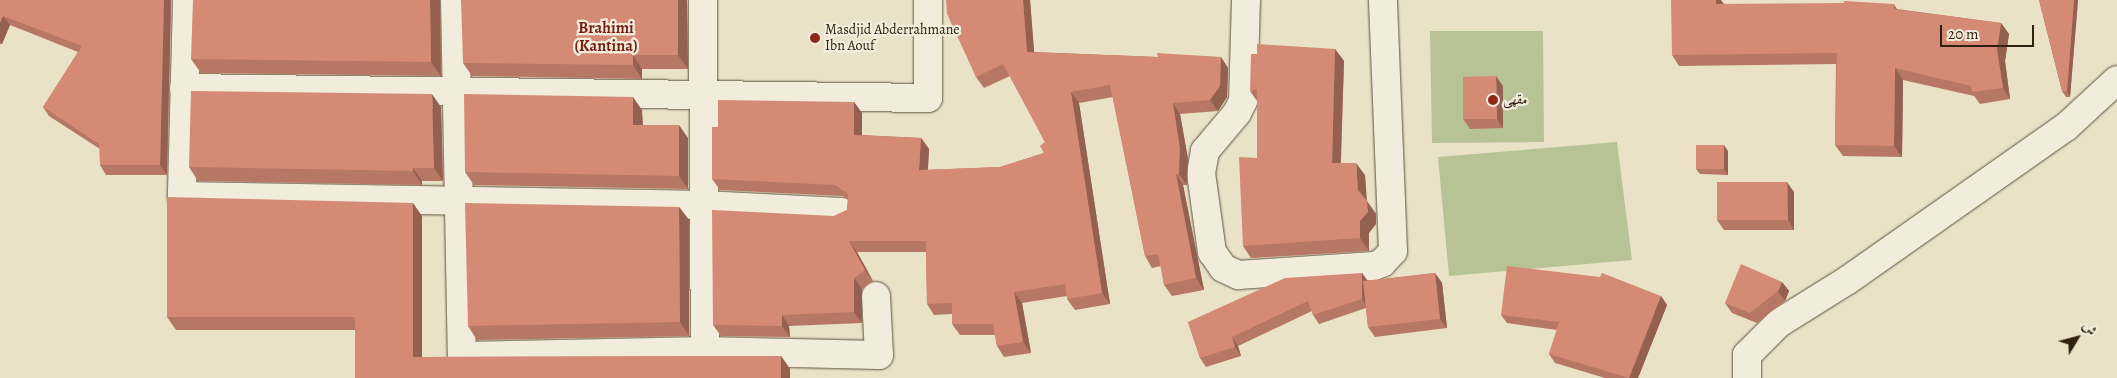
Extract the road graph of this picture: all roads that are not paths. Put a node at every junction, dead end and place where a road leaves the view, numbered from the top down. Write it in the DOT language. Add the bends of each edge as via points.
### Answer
graph roads {
  1 [pos="187,0"];
  2 [pos="455,0"];
  3 [pos="703,0"];
  4 [pos="928,0"];
  5 [pos="1246,0"];
  6 [pos="1382,0"];
  7 [pos="2117,80"];
  8 [pos="184,88"];
  9 [pos="457,90"];
  10 [pos="704,96"];
  11 [pos="458,202"];
  12 [pos="704,205"];
  13 [pos="842,212"];
  14 [pos="876,296"];
  15 [pos="705,351"];
  16 [pos="1747,378"];
  1 -- 8 [label="street"];
  2 -- 9 [label="street"];
  3 -- 10 [label="street"];
  4 -- 10 [label="street" via="928,98"];
  5 -- 6 [label="street" via="1243,101 1237,114 1206,151 1201,173 1212,252 1223,268 1238,275 1374,266 1382,263 1393,251"];
  7 -- 16 [label="street" via="2066,127 1848,280 1779,323 1747,355"];
  8 -- 9 [label="street"];
  8 -- 11 [label="street" via="182,196"];
  9 -- 10 [label="street"];
  9 -- 11 [label="street"];
  10 -- 12 [label="street"];
  11 -- 12 [label="street"];
  11 -- 15 [label="street" via="462,356"];
  12 -- 13 [label="street"];
  12 -- 15 [label="street"];
  14 -- 15 [label="street" via="879,355"];
}
